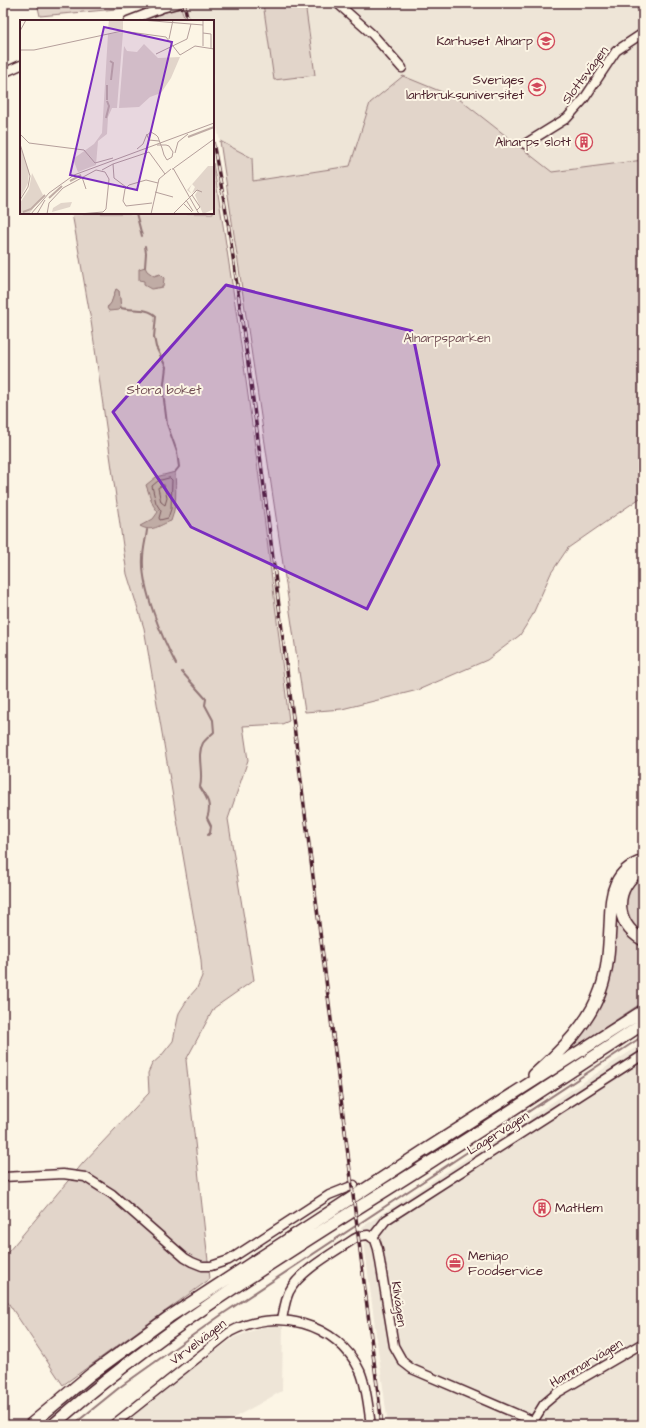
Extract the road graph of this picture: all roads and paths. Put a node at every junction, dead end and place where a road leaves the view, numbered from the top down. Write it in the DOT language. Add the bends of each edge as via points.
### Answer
graph roads {
  1 [pos="181,3"];
  2 [pos="337,3"];
  3 [pos="640,3"];
  4 [pos="643,8"];
  5 [pos="131,20"];
  6 [pos="643,33"];
  7 [pos="20,65"];
  8 [pos="402,68"];
  9 [pos="3,73"];
  10 [pos="525,144"];
  11 [pos="643,861"];
  12 [pos="643,869"];
  13 [pos="643,940"];
  14 [pos="643,1011"];
  15 [pos="643,1024"];
  16 [pos="643,1055"];
  17 [pos="510,1097"];
  18 [pos="3,1177"];
  19 [pos="354,1185"];
  20 [pos="372,1238"];
  21 [pos="282,1319"];
  22 [pos="643,1343"];
  23 [pos="532,1423"];
  24 [pos="30,1425"];
  25 [pos="53,1425"];
  26 [pos="112,1425"];
  27 [pos="371,1425"];
  1 -- 5 [label="street"];
  2 -- 8 [label="street" via="373,35"];
  3 -- 4 [label="street"];
  6 -- 10 [label="street, Slottsvägen" via="616,51 584,99 567,118"];
  7 -- 9 [label="street"];
  11 -- 17 [label="highway" via="627,869 614,888 605,973 601,990 592,1008 565,1046"];
  12 -- 13 [label="highway" via="624,887 620,904 632,933"];
  14 -- 17 [label="highway"];
  15 -- 25 [label="highway" via="325,1228 158,1339 90,1392"];
  16 -- 20 [label="street, Lagervägen" via="386,1220"];
  17 -- 24 [label="highway" via="169,1317 91,1374"];
  18 -- 19 [label="street" via="62,1174 85,1177 112,1194 185,1258 202,1266 229,1260 329,1195"];
  20 -- 21 [label="street" via="365,1235 354,1239 302,1276 290,1290"];
  20 -- 23 [label="street, Kilvägen" via="378,1249 394,1346 403,1362 412,1370"];
  21 -- 26 [label="street, Virvelvägen" via="258,1321 230,1332"];
  21 -- 27 [label="street, Virvelvägen" via="324,1332 347,1352 364,1382"];
  22 -- 23 [label="street, Hammarvägen" via="557,1393 544,1404"];
}
